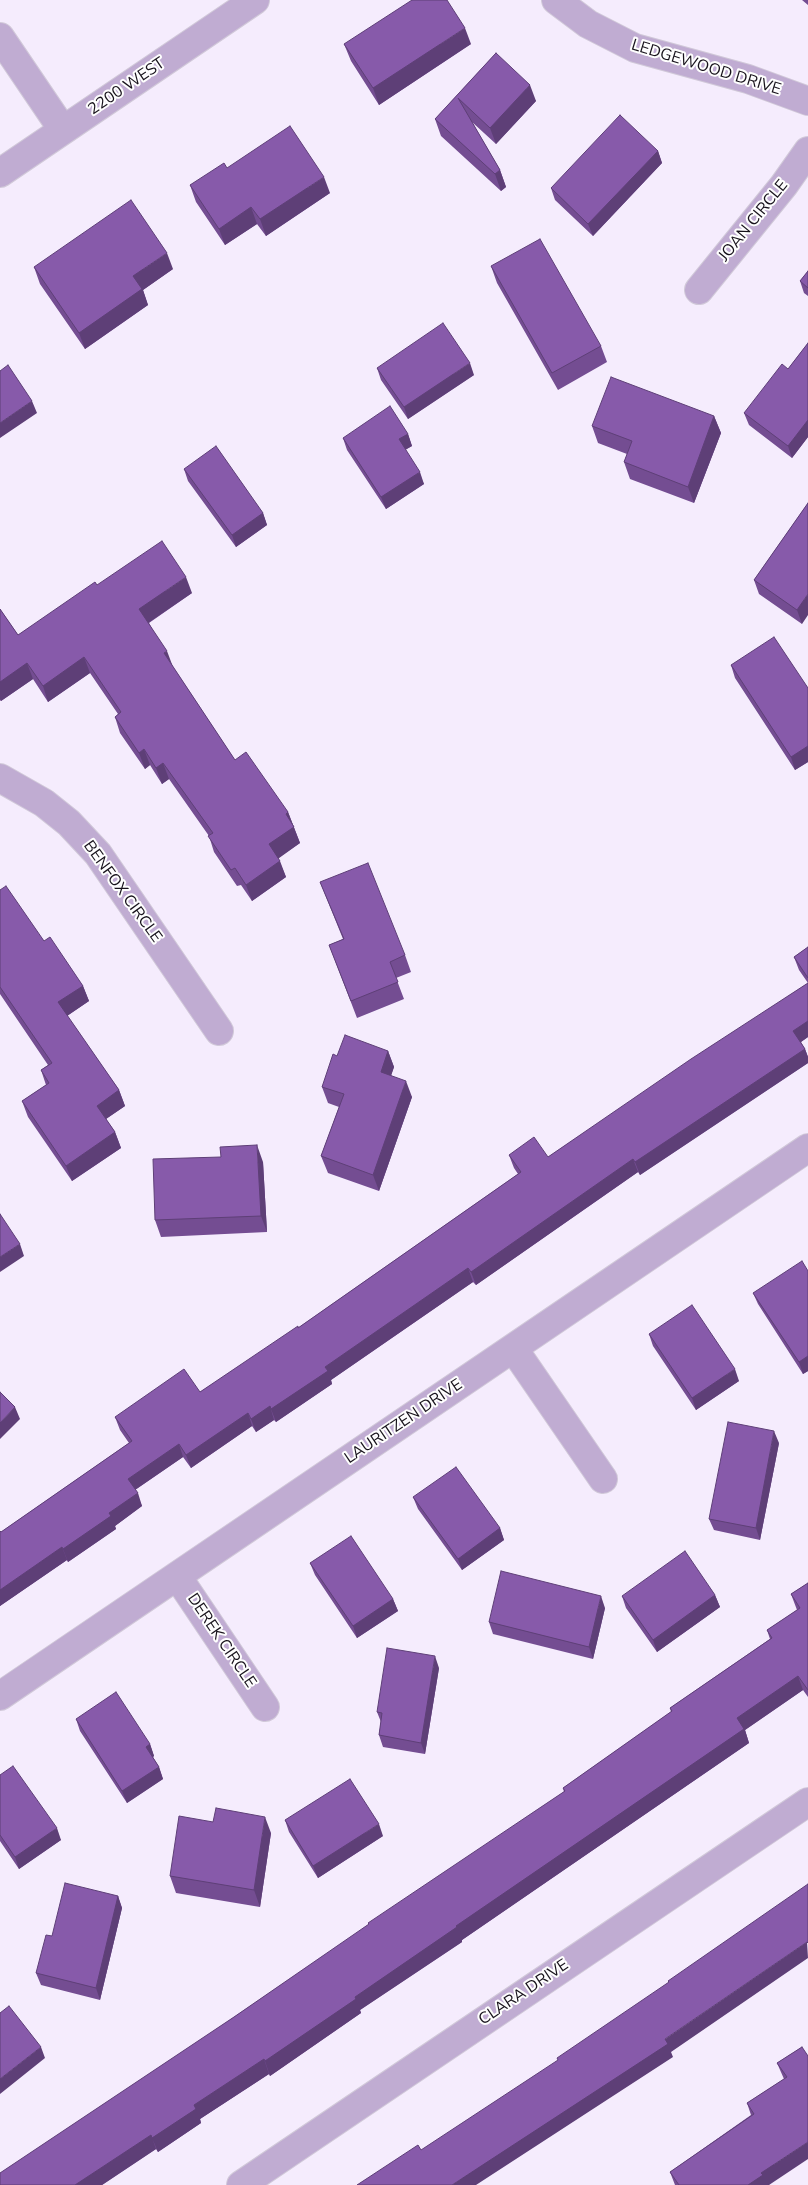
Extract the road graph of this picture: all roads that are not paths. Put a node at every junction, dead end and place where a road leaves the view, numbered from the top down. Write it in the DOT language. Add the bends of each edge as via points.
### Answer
graph roads {
  1 [pos="255,0"];
  2 [pos="556,0"];
  3 [pos="0,37"];
  4 [pos="808,100"];
  5 [pos="63,130"];
  6 [pos="808,151"];
  7 [pos="0,173"];
  8 [pos="699,290"];
  9 [pos="0,778"];
  10 [pos="219,1031"];
  11 [pos="808,1148"];
  12 [pos="513,1348"];
  13 [pos="603,1478"];
  14 [pos="178,1576"];
  15 [pos="0,1696"];
  16 [pos="265,1707"];
  17 [pos="808,1802"];
  18 [pos="241,2185"];
  1 -- 5 [label="street, 2200 WEST"];
  2 -- 4 [label="street, LEDGEWOOD DRIVE" via="588,24 635,48"];
  3 -- 5 [label="street"];
  5 -- 7 [label="street, 2200 WEST"];
  6 -- 8 [label="street, JOAN CIRCLE"];
  9 -- 10 [label="street, BENFOX CIRCLE" via="44,803 69,823 98,854"];
  11 -- 12 [label="street, LAURITZEN DRIVE"];
  12 -- 13 [label="street"];
  12 -- 14 [label="street, LAURITZEN DRIVE"];
  14 -- 15 [label="street, LAURITZEN DRIVE"];
  14 -- 16 [label="street, DEREK CIRCLE"];
  17 -- 18 [label="street, CLARA DRIVE"];
}
